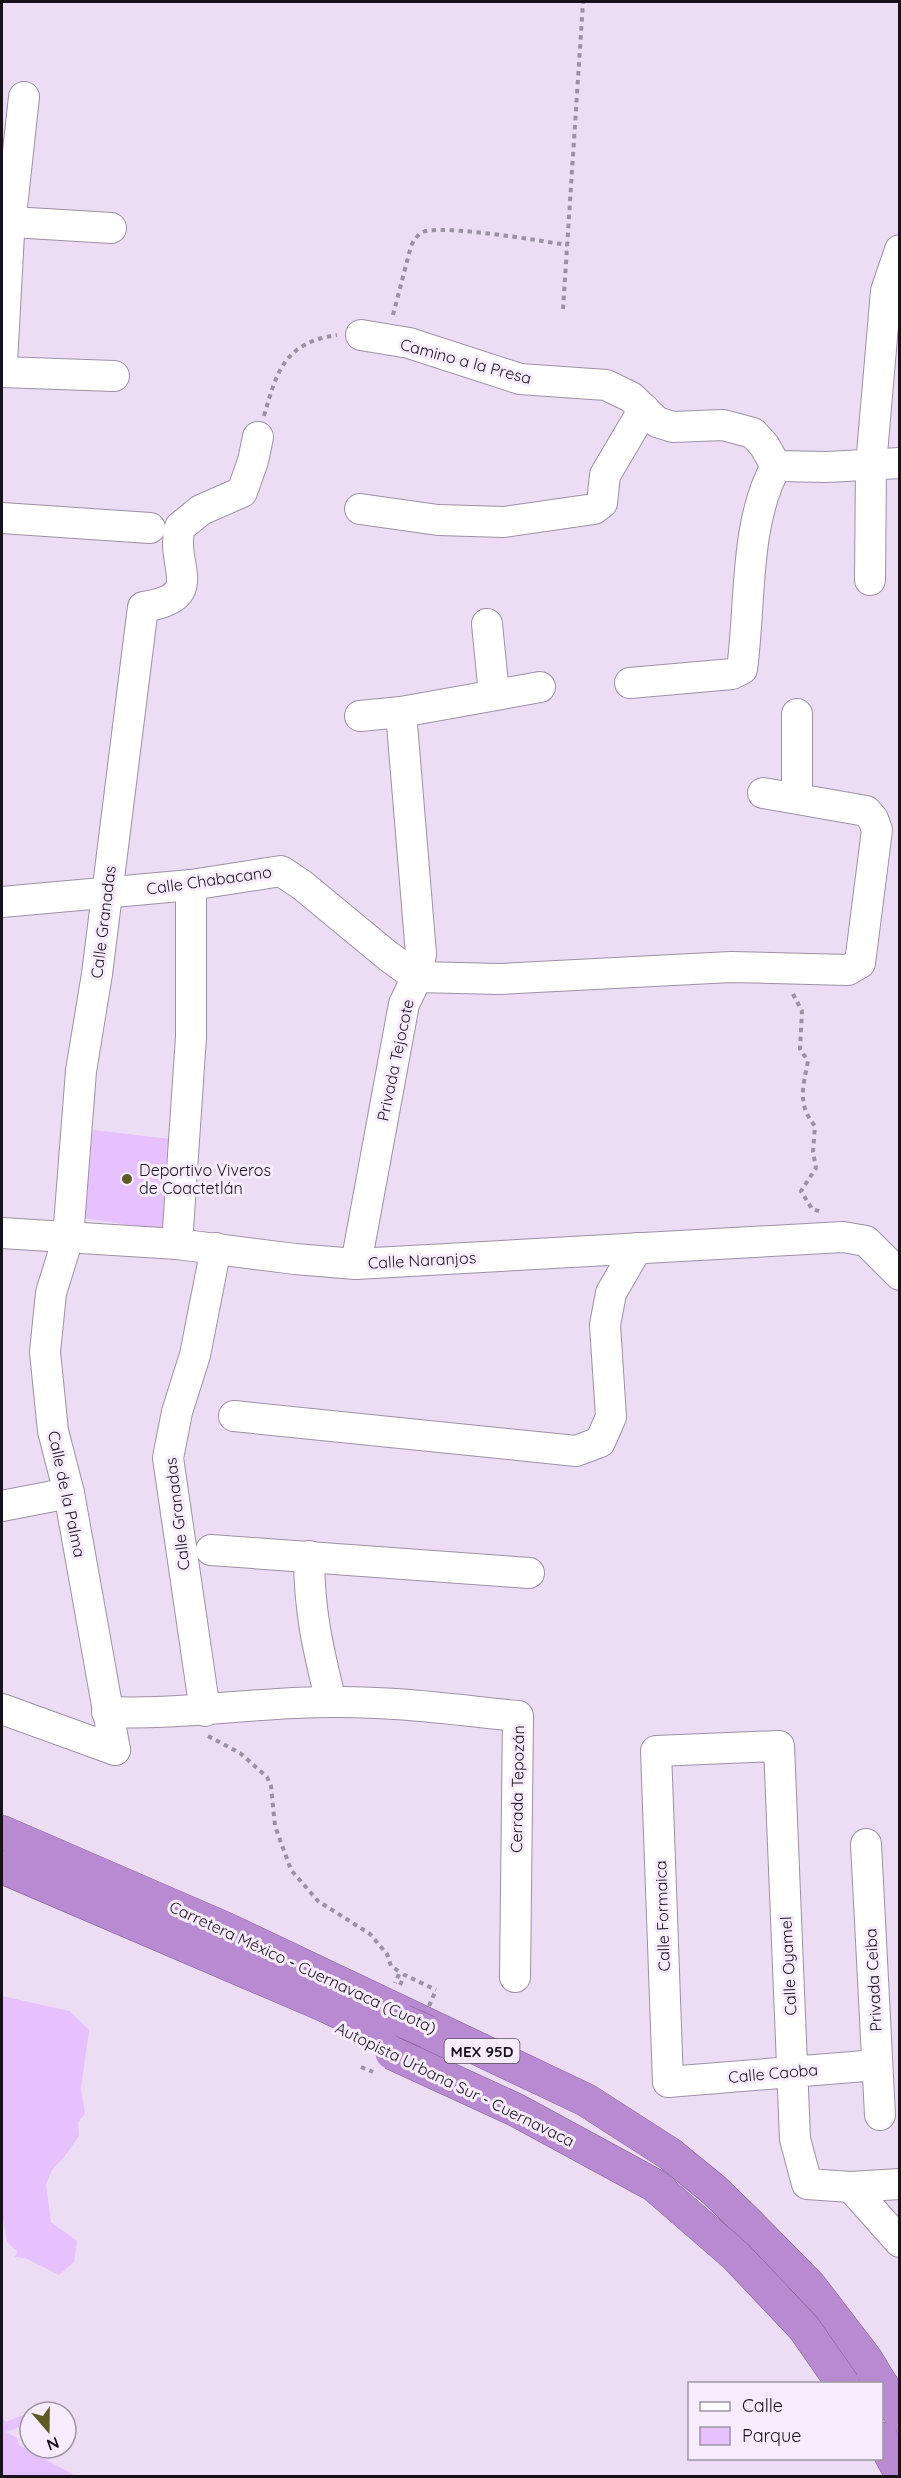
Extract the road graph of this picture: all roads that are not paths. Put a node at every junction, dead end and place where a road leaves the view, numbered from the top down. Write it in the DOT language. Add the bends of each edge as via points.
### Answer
graph roads {
  1 [pos="24,97"];
  2 [pos="12,222"];
  3 [pos="111,228"];
  4 [pos="900,250"];
  5 [pos="374,337"];
  6 [pos="2,363"];
  7 [pos="2,372"];
  8 [pos="114,376"];
  9 [pos="644,409"];
  10 [pos="258,436"];
  11 [pos="885,464"];
  12 [pos="776,466"];
  13 [pos="360,509"];
  14 [pos="2,518"];
  15 [pos="150,528"];
  16 [pos="870,580"];
  17 [pos="487,624"];
  18 [pos="630,684"];
  19 [pos="540,687"];
  20 [pos="494,694"];
  21 [pos="401,712"];
  22 [pos="797,714"];
  23 [pos="360,716"];
  24 [pos="763,793"];
  25 [pos="797,798"];
  26 [pos="191,885"];
  27 [pos="107,893"];
  28 [pos="2,902"];
  29 [pos="417,976"];
  30 [pos="2,1233"];
  31 [pos="68,1238"];
  32 [pos="177,1244"];
  33 [pos="216,1248"];
  34 [pos="637,1248"];
  35 [pos="356,1264"];
  36 [pos="900,1275"];
  37 [pos="234,1416"];
  38 [pos="69,1493"];
  39 [pos="2,1506"];
  40 [pos="211,1550"];
  41 [pos="309,1556"];
  42 [pos="529,1573"];
  43 [pos="331,1702"];
  44 [pos="2,1709"];
  45 [pos="107,1712"];
  46 [pos="201,1721"];
  47 [pos="779,1746"];
  48 [pos="2,1832"];
  49 [pos="2,1840"];
  50 [pos="866,1844"];
  51 [pos="2,1866"];
  52 [pos="2,1879"];
  53 [pos="515,1977"];
  54 [pos="877,2065"];
  55 [pos="793,2071"];
  56 [pos="669,2082"];
  57 [pos="880,2115"];
  58 [pos="900,2184"];
  59 [pos="851,2187"];
  60 [pos="900,2242"];
  61 [pos="842,2382"];
  62 [pos="843,2382"];
  63 [pos="880,2382"];
  64 [pos="880,2382"];
  65 [pos="883,2387"];
  66 [pos="900,2413"];
  67 [pos="883,2441"];
  68 [pos="883,2449"];
  69 [pos="900,2472"];
  70 [pos="897,2476"];
  1 -- 2 [label="street"];
  2 -- 3 [label="street"];
  2 -- 6 [label="street"];
  4 -- 11 [label="street" via="886,291"];
  5 -- 9 [label="street, Camino a la Presa" via="410,343 520,379 606,385 632,397"];
  7 -- 8 [label="street"];
  9 -- 12 [label="street, Camino a la Presa" via="657,422 673,426 723,425 753,433"];
  9 -- 13 [label="street" via="613,458 605,475 602,502 594,509 504,522 438,520"];
  10 -- 27 [label="street, Calle Granadas" via="242,492 201,510 180,527 180,589 170,600 143,607"];
  11 -- 12 [label="street"];
  11 -- 16 [label="street"];
  12 -- 18 [label="street" via="761,505 753,549 742,669 732,674"];
  14 -- 15 [label="street"];
  17 -- 20 [label="street"];
  19 -- 20 [label="street"];
  20 -- 21 [label="street"];
  21 -- 23 [label="street"];
  21 -- 29 [label="street, Privada Tejocote" via="421,954"];
  22 -- 25 [label="street"];
  24 -- 25 [label="street"];
  25 -- 29 [label="street" via="866,811 877,830 860,963 848,970 731,967 500,979"];
  26 -- 27 [label="street, Calle Chabacano"];
  26 -- 29 [label="street, Calle Chabacano" via="280,871"];
  26 -- 32 [label="street" via="191,1037"];
  27 -- 28 [label="street, Calle Chabacano"];
  27 -- 31 [label="street, Calle Granadas" via="81,1071"];
  29 -- 35 [label="street, Privada Tejocote" via="404,1004"];
  30 -- 31 [label="street, Calle Naranjos"];
  31 -- 32 [label="street, Calle Naranjos"];
  31 -- 38 [label="street, Calle de la Palma" via="51,1293 45,1352 53,1431"];
  32 -- 33 [label="street, Calle Naranjos"];
  33 -- 35 [label="street, Calle Naranjos"];
  33 -- 46 [label="street, Calle Granadas" via="195,1355 168,1458"];
  34 -- 35 [label="street, Calle Naranjos"];
  34 -- 36 [label="street, Calle Naranjos" via="843,1237 866,1241"];
  34 -- 37 [label="street" via="611,1293 605,1325 611,1417 600,1442 576,1451"];
  38 -- 39 [label="street"];
  38 -- 45 [label="street, Calle de la Palma"];
  40 -- 41 [label="street"];
  41 -- 42 [label="street"];
  41 -- 43 [label="street" via="313,1628"];
  43 -- 46 [label="street, Cerrada Tepozán"];
  43 -- 53 [label="street, Cerrada Tepozán" via="518,1716"];
  44 -- 45 [label="street, Calle de la Palma" via="116,1750"];
  45 -- 46 [label="street, Cerrada Tepozán" via="155,1713"];
  47 -- 55 [label="street, Calle Oyamel"];
  47 -- 56 [label="street, Calle Formaica" via="656,1751"];
  48 -- 63 [label="highway, Carretera México - Cuernavaca (Cuota) / MEX 95D" via="226,1929 586,2100 670,2154 714,2190 810,2286"];
  49 -- 64 [label="highway, Autopista Urbana Sur - Cuernavaca, bridge" via="504,2067 595,2116 672,2171 828,2312"];
  50 -- 54 [label="street, Privada Ceiba"];
  51 -- 61 [label="highway, Carretera México - Cuernavaca (Cuota) / MEX 95D" via="315,2001 552,2111 668,2186 740,2255"];
  52 -- 62 [label="highway, Autopista Urbana Sur - Cuernavaca, bridge" via="268,1995 516,2110 654,2185 736,2256 804,2328"];
  54 -- 55 [label="street, Calle Caoba"];
  54 -- 57 [label="street, Privada Ceiba"];
  55 -- 56 [label="street, Calle Caoba"];
  55 -- 59 [label="street, Calle Oyamel" via="795,2139 807,2184"];
  58 -- 59 [label="street"];
  59 -- 60 [label="street"];
  65 -- 66 [label="highway, Carretera México - Cuernavaca (Cuota) / MEX 95D"];
  67 -- 69 [label="highway"];
  68 -- 70 [label="highway"];
}
